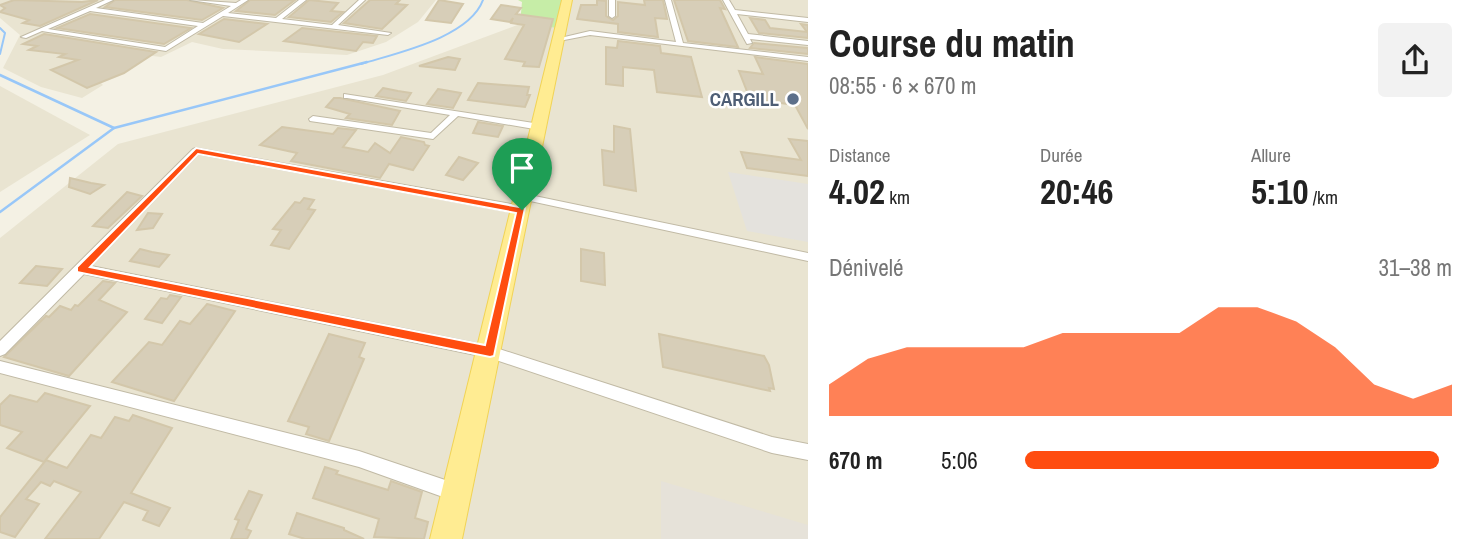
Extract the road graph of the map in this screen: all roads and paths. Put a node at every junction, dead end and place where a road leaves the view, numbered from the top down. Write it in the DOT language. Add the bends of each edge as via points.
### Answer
graph roads {
  1 [pos="110,0"];
  2 [pos="193,0"];
  3 [pos="245,0"];
  4 [pos="303,0"];
  5 [pos="362,0"];
  6 [pos="567,0"];
  7 [pos="612,0"];
  8 [pos="668,0"];
  9 [pos="726,0"];
  10 [pos="237,5"];
  11 [pos="90,9"];
  12 [pos="732,12"];
  13 [pos="222,14"];
  14 [pos="612,16"];
  15 [pos="808,20"];
  16 [pos="276,21"];
  17 [pos="203,25"];
  18 [pos="333,27"];
  19 [pos="44,30"];
  20 [pos="388,33"];
  21 [pos="745,36"];
  22 [pos="24,37"];
  23 [pos="559,39"];
  24 [pos="808,43"];
  25 [pos="680,45"];
  26 [pos="754,52"];
  27 [pos="808,58"];
  28 [pos="347,96"];
  29 [pos="457,113"];
  30 [pos="313,119"];
  31 [pos="540,127"];
  32 [pos="523,204"];
  33 [pos="808,257"];
  34 [pos="81,270"];
  35 [pos="0,350"];
  36 [pos="490,352"];
  37 [pos="0,367"];
  38 [pos="808,452"];
  39 [pos="457,493"];
  40 [pos="446,539"];
  1 -- 11 [label="street"];
  2 -- 10 [label="street"];
  3 -- 10 [label="street"];
  4 -- 16 [label="street"];
  5 -- 18 [label="street"];
  6 -- 23 [label="main road"];
  7 -- 14 [label="street"];
  8 -- 25 [label="street"];
  9 -- 12 [label="street"];
  10 -- 13 [label="street"];
  11 -- 17 [label="street"];
  11 -- 19 [label="street"];
  12 -- 15 [label="street"];
  12 -- 21 [label="street"];
  13 -- 16 [label="street"];
  13 -- 17 [label="street"];
  16 -- 18 [label="street"];
  17 -- 19 [label="street" via="166,48"];
  18 -- 20 [label="street"];
  19 -- 22 [label="street"];
  21 -- 24 [label="street"];
  21 -- 26 [label="street"];
  23 -- 25 [label="street" via="590,33"];
  23 -- 31 [label="main road"];
  25 -- 26 [label="street"];
  26 -- 27 [label="street"];
  28 -- 29 [label="street"];
  29 -- 30 [label="street" via="433,136"];
  29 -- 31 [label="street"];
  31 -- 32 [label="main road"];
  32 -- 33 [label="street"];
  32 -- 34 [label="street" via="196,151"];
  32 -- 36 [label="main road"];
  34 -- 35 [label="street"];
  34 -- 36 [label="street"];
  36 -- 38 [label="street" via="772,445"];
  36 -- 39 [label="main road"];
  37 -- 39 [label="street" via="359,459"];
  39 -- 40 [label="main road"];
}
